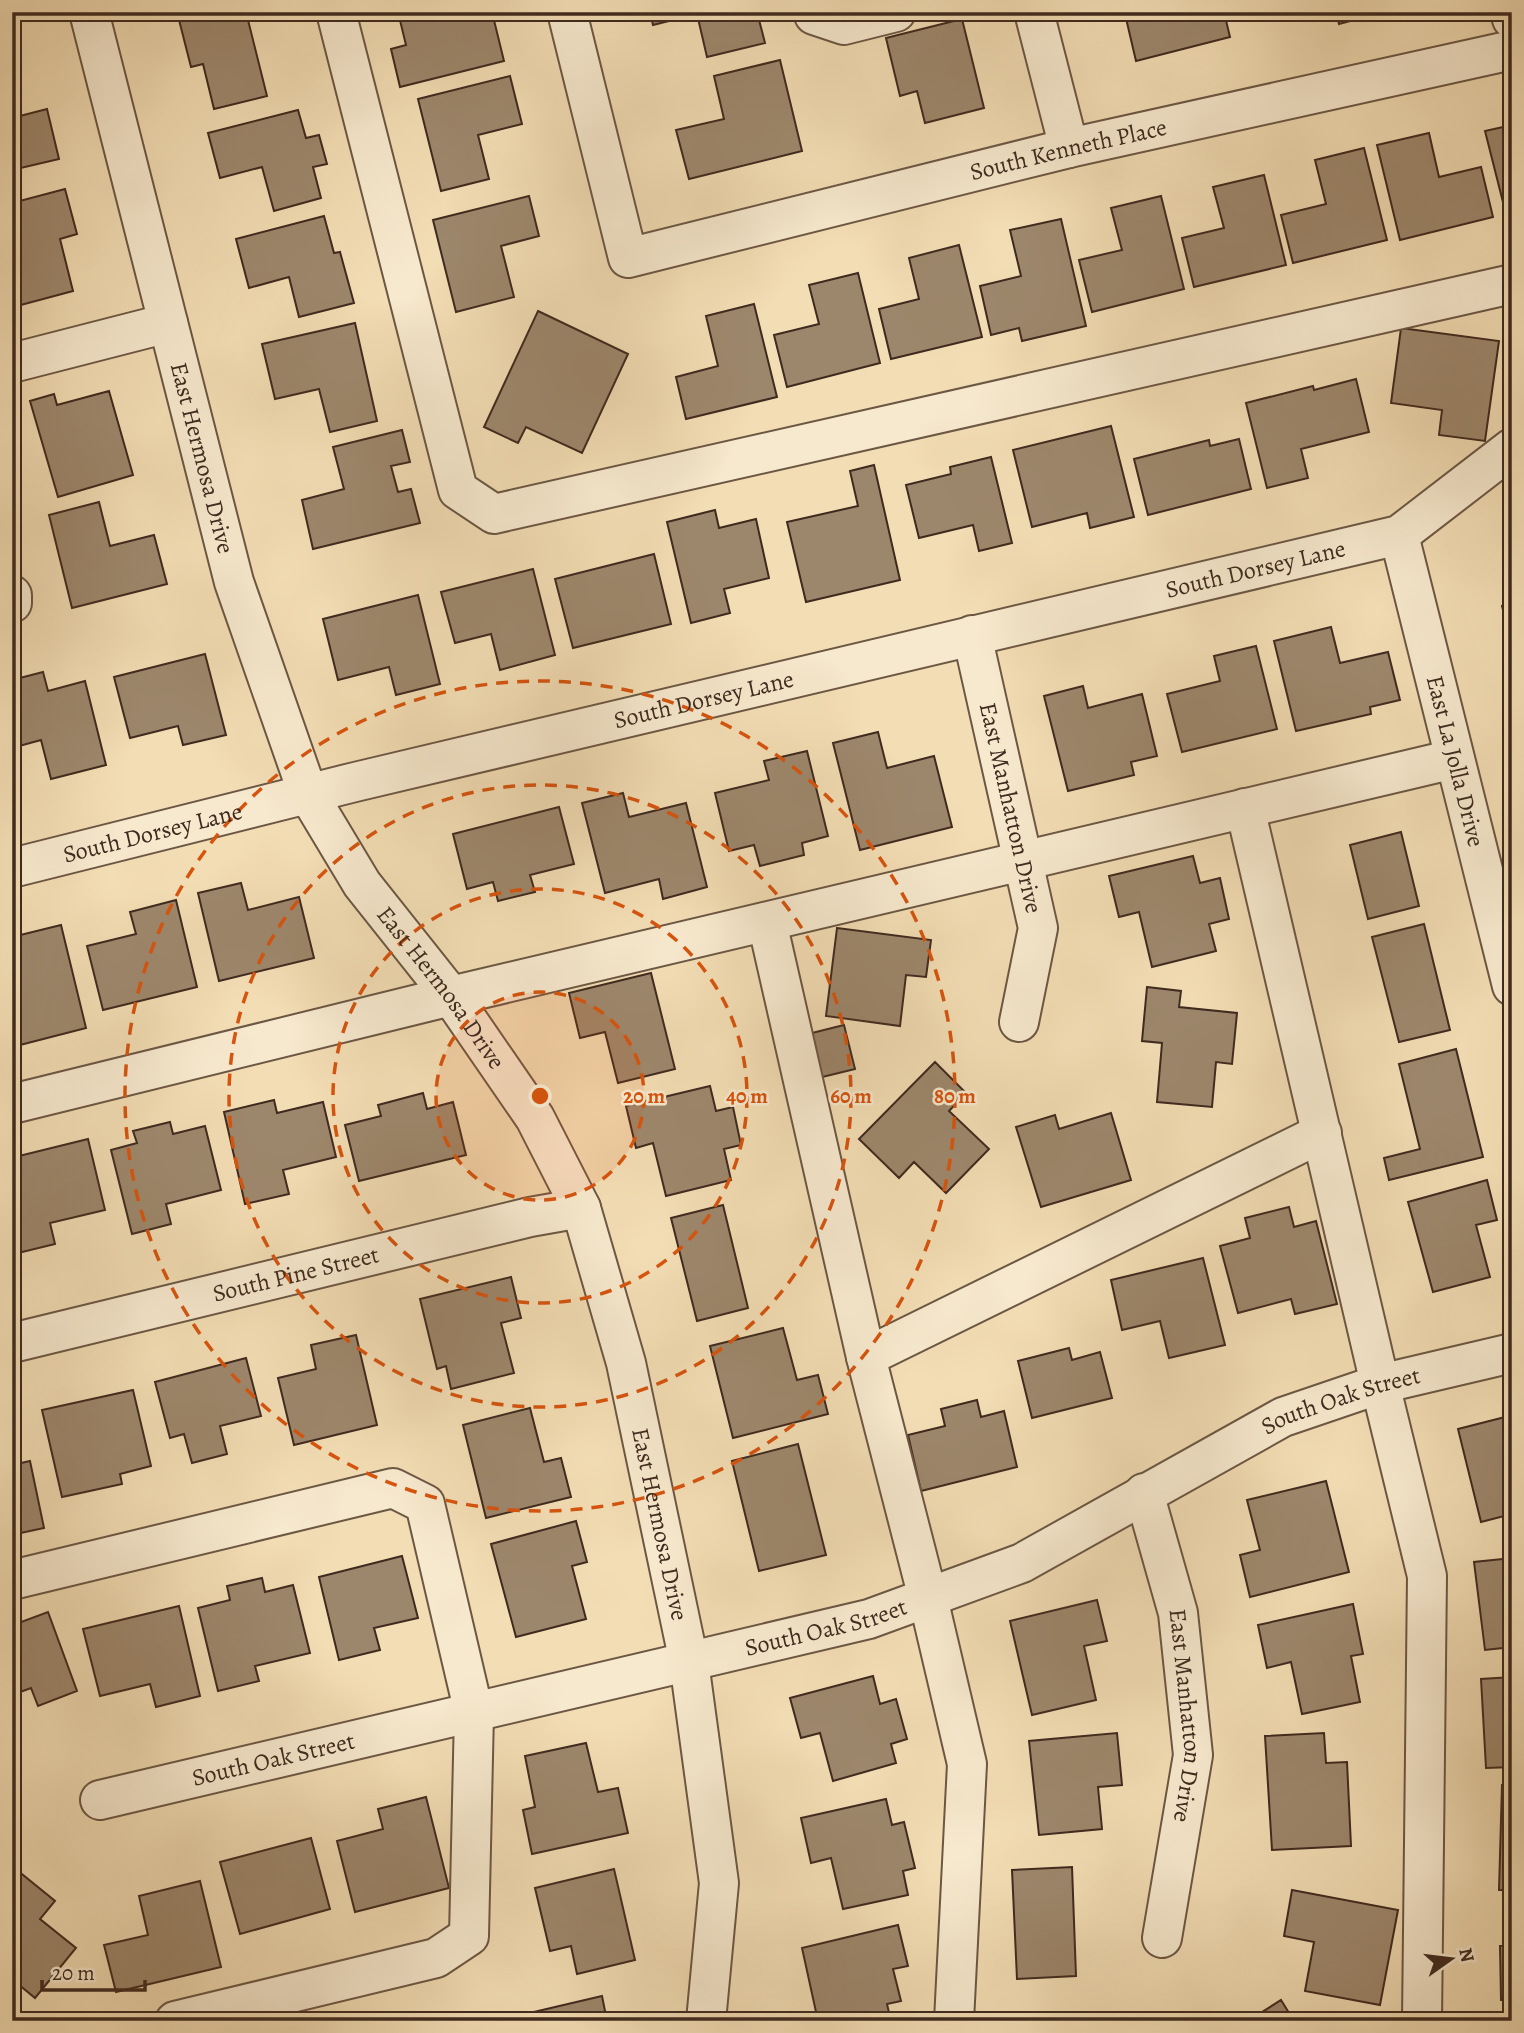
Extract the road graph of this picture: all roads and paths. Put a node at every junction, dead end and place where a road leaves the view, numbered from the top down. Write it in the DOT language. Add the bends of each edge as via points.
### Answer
graph roads {
  1 [pos="89,12"];
  2 [pos="335,12"];
  3 [pos="567,12"];
  4 [pos="814,12"];
  5 [pos="896,12"];
  6 [pos="1034,12"];
  7 [pos="1510,12"];
  8 [pos="1512,19"];
  9 [pos="1512,50"];
  10 [pos="1069,148"];
  11 [pos="1512,284"];
  12 [pos="168,323"];
  13 [pos="12,363"];
  14 [pos="1512,447"];
  15 [pos="1399,535"];
  16 [pos="12,595"];
  17 [pos="12,603"];
  18 [pos="972,635"];
  19 [pos="1454,759"];
  20 [pos="308,794"];
  21 [pos="1245,808"];
  22 [pos="1022,861"];
  23 [pos="12,868"];
  24 [pos="766,922"];
  25 [pos="1512,986"];
  26 [pos="451,996"];
  27 [pos="1018,1022"];
  28 [pos="12,1104"];
  29 [pos="1322,1133"];
  30 [pos="580,1208"];
  31 [pos="12,1343"];
  32 [pos="1512,1353"];
  33 [pos="866,1357"];
  34 [pos="1380,1384"];
  35 [pos="1144,1493"];
  36 [pos="12,1580"];
  37 [pos="928,1598"];
  38 [pos="689,1662"];
  39 [pos="474,1713"];
  40 [pos="100,1800"];
  41 [pos="1162,1938"];
  42 [pos="175,2021"];
  43 [pos="706,2021"];
  44 [pos="954,2021"];
  45 [pos="1422,2021"];
  1 -- 12 [label="street, East Hermosa Drive"];
  2 -- 11 [label="street" via="458,490 494,514"];
  3 -- 10 [label="street, South Kenneth Place" via="628,258"];
  4 -- 5 [label="street" via="845,24"];
  6 -- 10 [label="street"];
  7 -- 8 [label="street"];
  9 -- 10 [label="street, South Kenneth Place"];
  12 -- 13 [label="street"];
  12 -- 20 [label="street, East Hermosa Drive" via="234,582"];
  14 -- 15 [label="street"];
  15 -- 18 [label="street, South Dorsey Lane"];
  15 -- 19 [label="street, East La Jolla Drive"];
  16 -- 17 [label="street"];
  18 -- 20 [label="street, South Dorsey Lane"];
  18 -- 22 [label="street, East Manhatton Drive"];
  19 -- 21 [label="street"];
  19 -- 25 [label="street, East La Jolla Drive"];
  20 -- 23 [label="street, South Dorsey Lane"];
  20 -- 26 [label="street, East Hermosa Drive" via="362,884"];
  21 -- 22 [label="street"];
  21 -- 29 [label="street"];
  22 -- 24 [label="street"];
  22 -- 27 [label="street, East Manhatton Drive" via="1038,928"];
  24 -- 26 [label="street"];
  24 -- 33 [label="street"];
  26 -- 28 [label="street"];
  26 -- 30 [label="street, East Hermosa Drive" via="535,1118"];
  29 -- 33 [label="street"];
  29 -- 34 [label="street"];
  30 -- 31 [label="street, South Pine Street"];
  30 -- 38 [label="street, East Hermosa Drive" via="626,1363"];
  32 -- 34 [label="street, South Oak Street"];
  33 -- 37 [label="street"];
  34 -- 35 [label="street, South Oak Street" via="1283,1417"];
  34 -- 45 [label="street" via="1427,1576"];
  35 -- 37 [label="street, South Oak Street" via="1022,1563"];
  35 -- 41 [label="street, East Manhatton Drive" via="1178,1613 1193,1755"];
  36 -- 39 [label="street" via="393,1488 425,1504"];
  37 -- 38 [label="street, South Oak Street" via="869,1619"];
  37 -- 44 [label="street" via="967,1764"];
  38 -- 39 [label="street, South Oak Street"];
  38 -- 43 [label="street, East Hermosa Drive" via="719,1882"];
  39 -- 40 [label="street, South Oak Street"];
  39 -- 42 [label="street" via="469,1936 436,1958"];
}
